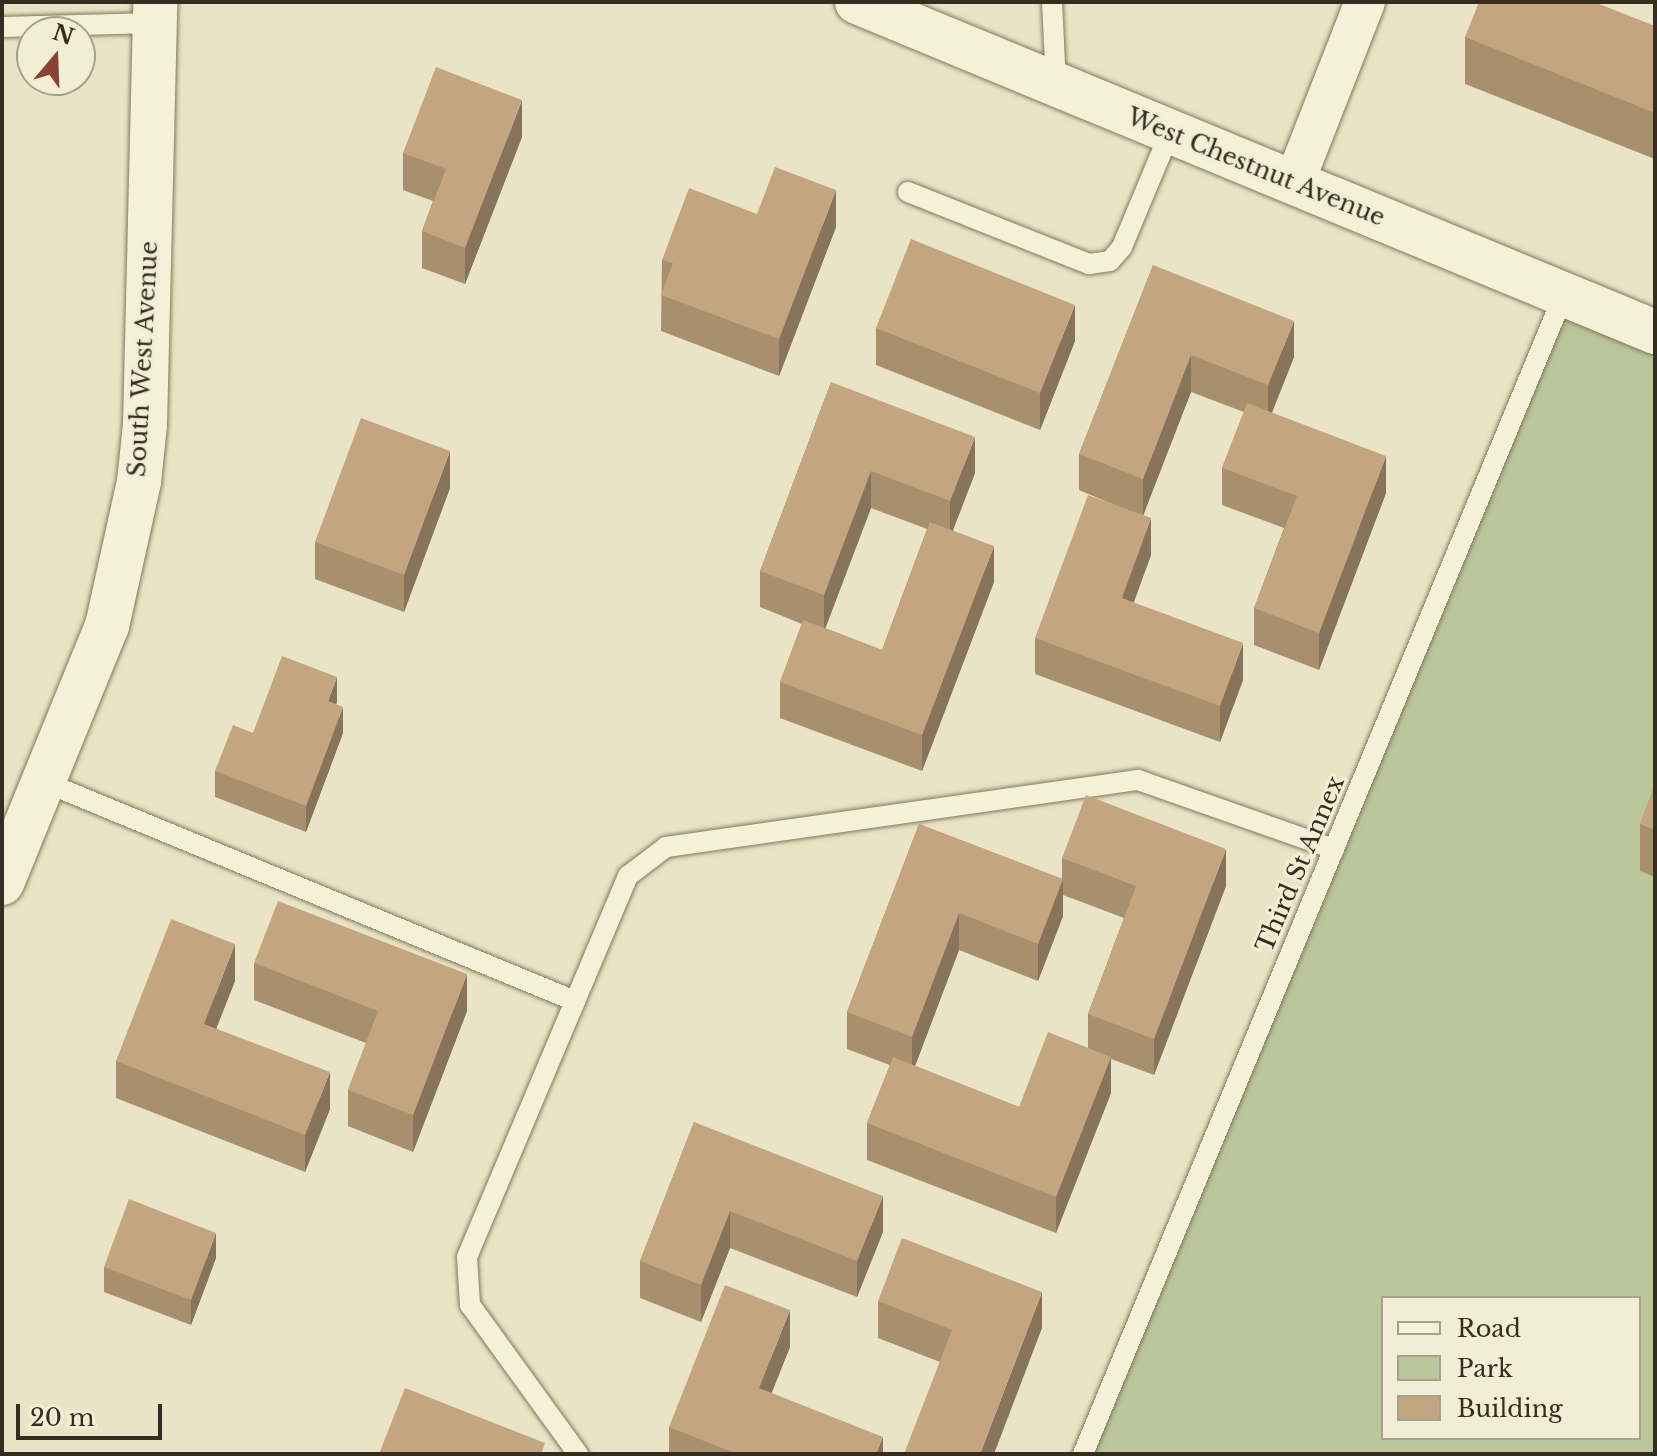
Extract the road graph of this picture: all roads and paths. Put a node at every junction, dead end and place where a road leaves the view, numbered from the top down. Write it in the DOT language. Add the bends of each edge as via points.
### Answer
graph roads {
  1 [pos="857,2"];
  2 [pos="1052,2"];
  3 [pos="1365,2"];
  4 [pos="154,13"];
  5 [pos="2,27"];
  6 [pos="1056,85"];
  7 [pos="1170,132"];
  8 [pos="1294,183"];
  9 [pos="908,192"];
  10 [pos="1564,294"];
  11 [pos="1655,332"];
  12 [pos="42,781"];
  13 [pos="1334,849"];
  14 [pos="2,883"];
  15 [pos="575,1001"];
  16 [pos="578,1454"];
  17 [pos="1083,1454"];
  1 -- 6 [label="street, West Chestnut Avenue"];
  2 -- 6 [label="lane"];
  3 -- 8 [label="street"];
  4 -- 5 [label="lane"];
  4 -- 12 [label="street, South West Avenue" via="145,425 139,482 107,626"];
  6 -- 7 [label="street, West Chestnut Avenue"];
  7 -- 8 [label="street, West Chestnut Avenue"];
  7 -- 9 [label="lane" via="1122,247 1110,261 1089,264"];
  8 -- 10 [label="street, West Chestnut Avenue"];
  10 -- 11 [label="street, West Chestnut Avenue"];
  10 -- 13 [label="lane, Third St Annex"];
  12 -- 14 [label="street, South West Avenue"];
  12 -- 15 [label="lane"];
  13 -- 15 [label="lane" via="1138,780 666,847 628,876"];
  13 -- 17 [label="lane, Third St Annex"];
  15 -- 16 [label="lane" via="467,1257 470,1305"];
}
